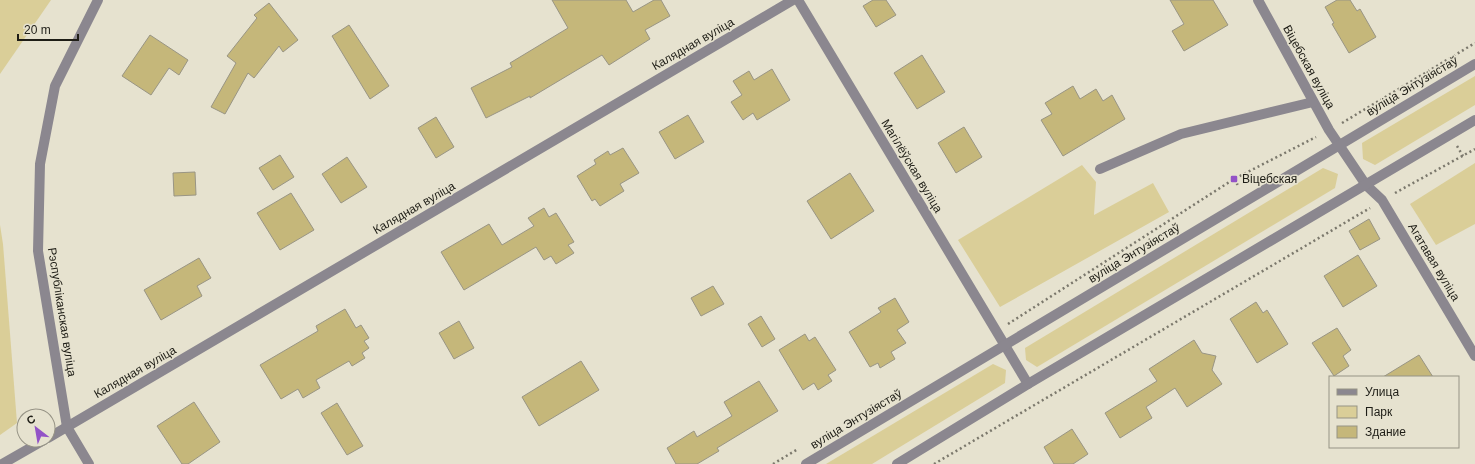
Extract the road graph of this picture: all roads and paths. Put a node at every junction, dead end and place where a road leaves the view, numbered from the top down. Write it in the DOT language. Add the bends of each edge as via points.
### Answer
graph roads {
  1 [pos="98,0"];
  2 [pos="793,0"];
  3 [pos="798,0"];
  4 [pos="1258,0"];
  5 [pos="1475,43"];
  6 [pos="1475,64"];
  7 [pos="1313,102"];
  8 [pos="1475,120"];
  9 [pos="1329,130"];
  10 [pos="1339,146"];
  11 [pos="1475,149"];
  12 [pos="1100,170"];
  13 [pos="1366,185"];
  14 [pos="1382,200"];
  15 [pos="996,331"];
  16 [pos="1005,345"];
  17 [pos="1475,356"];
  18 [pos="1028,384"];
  19 [pos="67,427"];
  20 [pos="56,433"];
  21 [pos="30,448"];
  22 [pos="800,448"];
  23 [pos="2,464"];
  24 [pos="89,464"];
  25 [pos="773,464"];
  26 [pos="806,464"];
  27 [pos="897,464"];
  28 [pos="934,464"];
  1 -- 19 [label="street, Рэспубліканская вуліца" via="55,86 40,164 38,251"];
  2 -- 19 [label="street, Калядная вуліца"];
  3 -- 15 [label="street, Магілёўская вуліца"];
  4 -- 7 [label="street, Віцебская вуліца"];
  5 -- 9 [label="path"];
  6 -- 10 [label="street, вуліца Энтузіястаў"];
  7 -- 9 [label="street, Віцебская вуліца"];
  7 -- 12 [label="street" via="1181,134"];
  8 -- 13 [label="street"];
  9 -- 10 [label="street, Віцебская вуліца"];
  9 -- 15 [label="path" via="1234,179"];
  10 -- 13 [label="street, Віцебская вуліца"];
  10 -- 16 [label="street, вуліца Энтузіястаў"];
  11 -- 14 [label="path"];
  13 -- 14 [label="street, Агатавая вуліца"];
  13 -- 18 [label="street"];
  14 -- 17 [label="street, Агатавая вуліца"];
  14 -- 28 [label="path"];
  15 -- 16 [label="street, Магілёўская вуліца"];
  16 -- 18 [label="street, Магілёўская вуліца"];
  16 -- 26 [label="street, вуліца Энтузіястаў"];
  18 -- 27 [label="street"];
  19 -- 20 [label="street, Калядная вуліца"];
  19 -- 24 [label="street, Рэспубліканская вуліца"];
  21 -- 23 [label="street"];
  22 -- 25 [label="path"];
}
